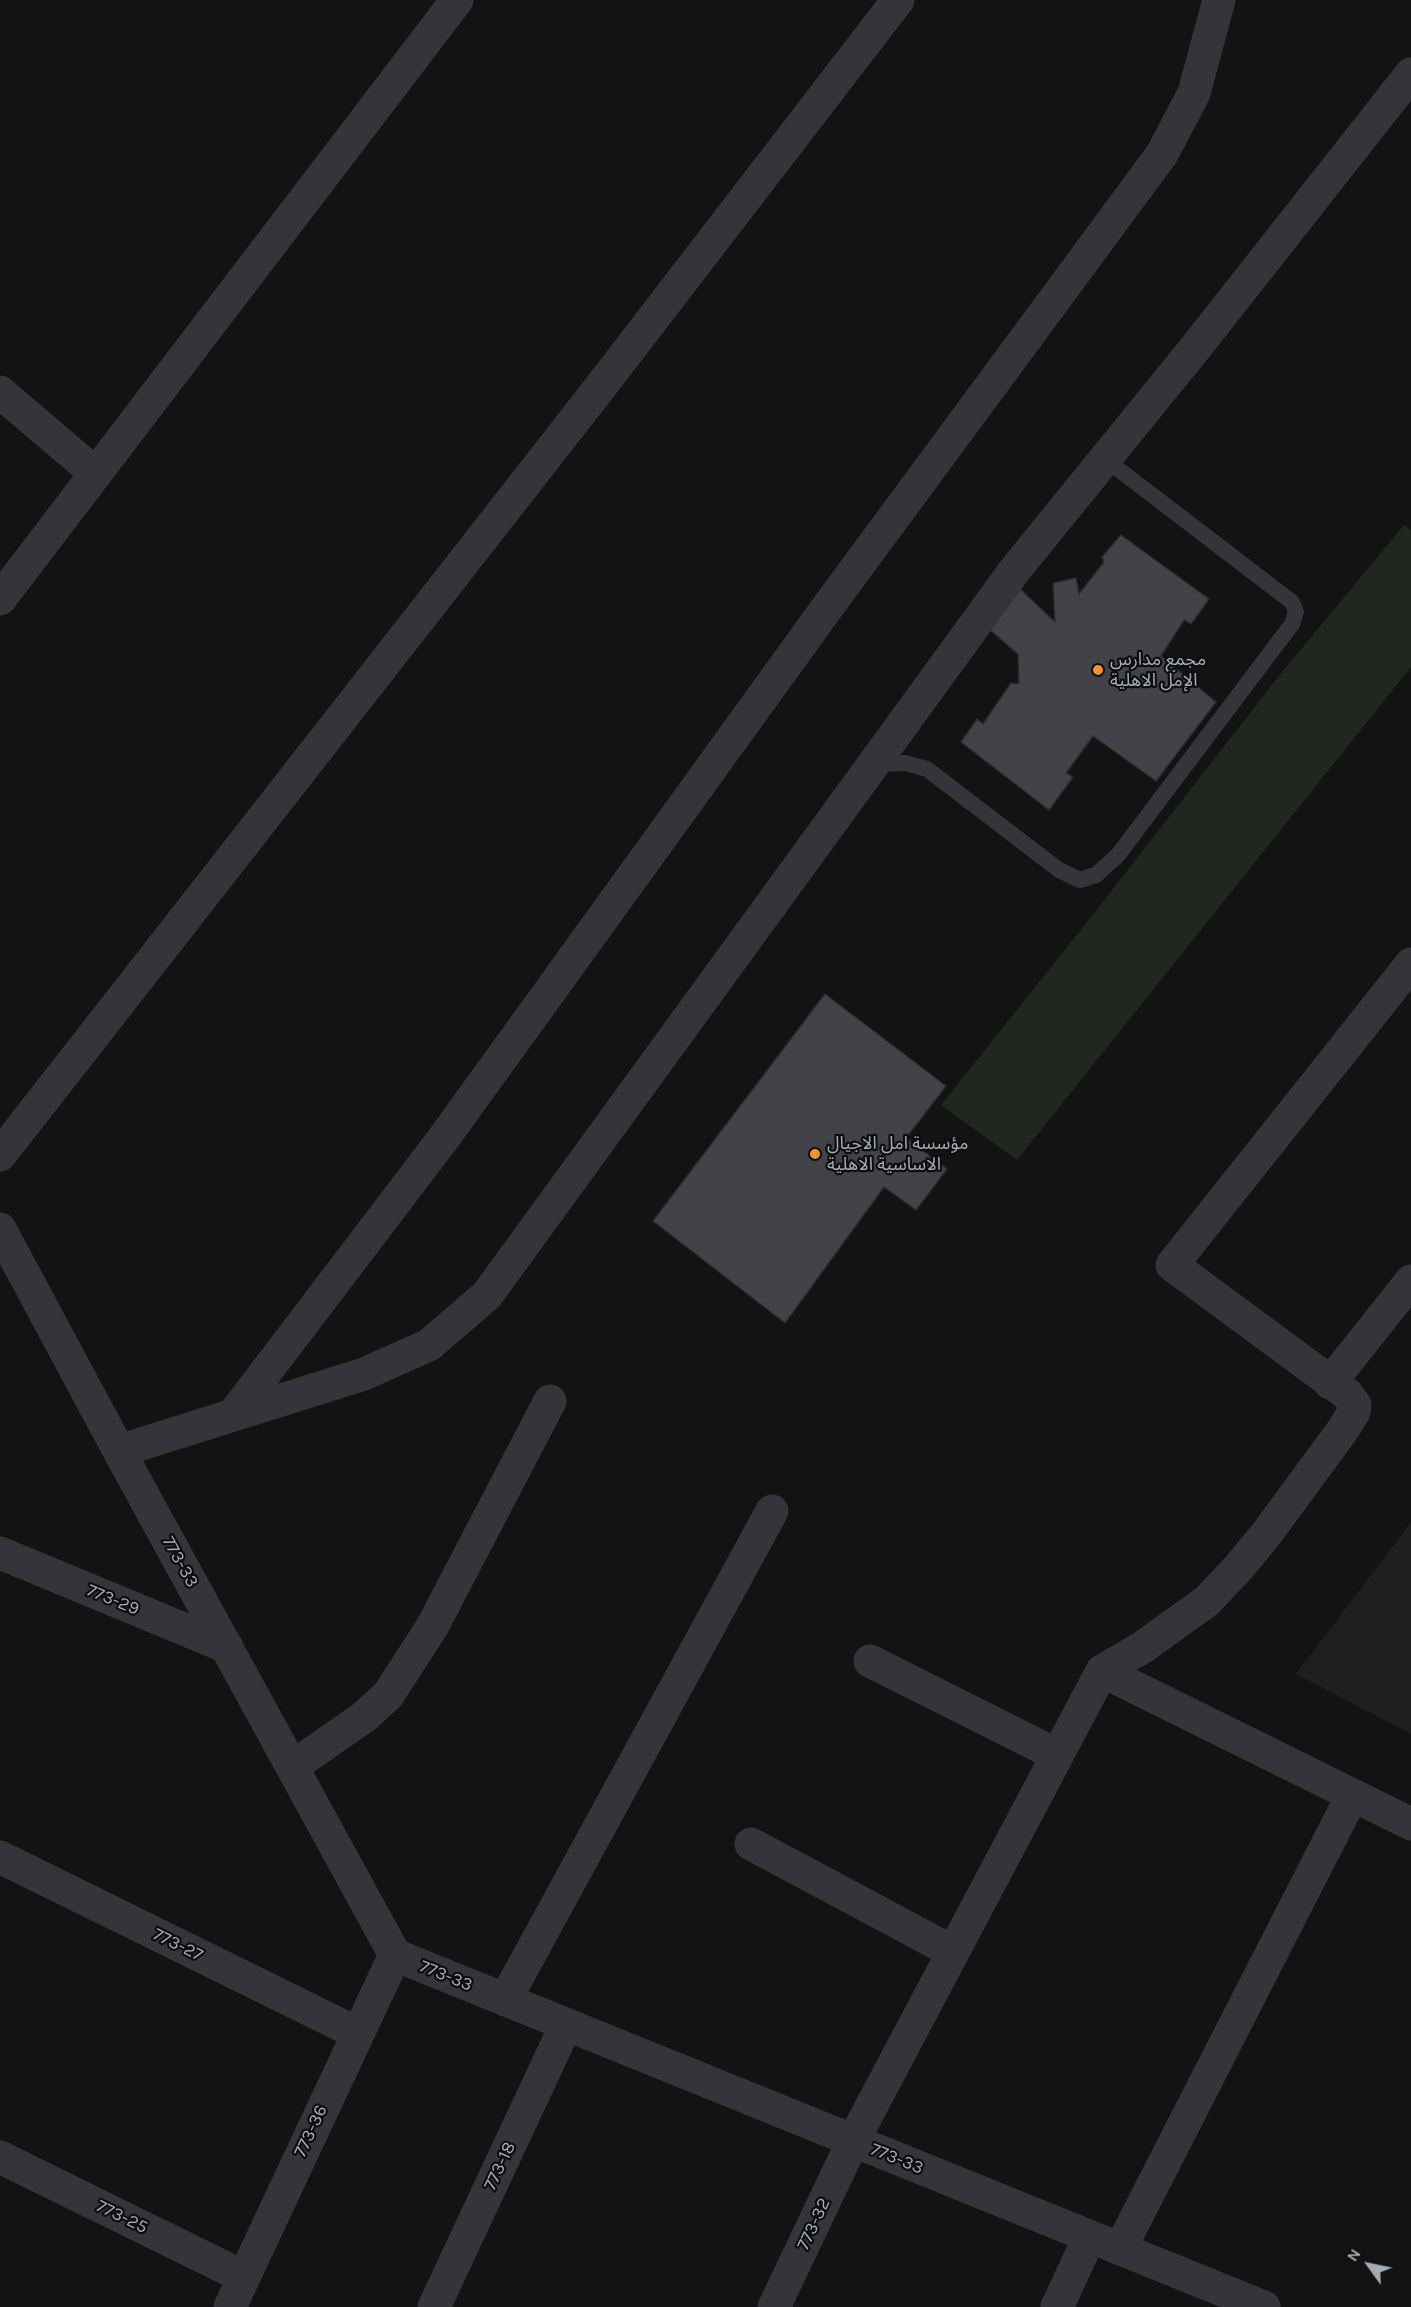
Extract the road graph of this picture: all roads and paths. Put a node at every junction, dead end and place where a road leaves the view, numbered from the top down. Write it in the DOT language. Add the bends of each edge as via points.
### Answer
graph roads {
  1 [pos="457,0"];
  2 [pos="898,0"];
  3 [pos="1219,0"];
  4 [pos="1411,74"];
  5 [pos="0,392"];
  6 [pos="1105,459"];
  7 [pos="95,473"];
  8 [pos="0,599"];
  9 [pos="875,764"];
  10 [pos="1411,964"];
  11 [pos="0,1155"];
  12 [pos="0,1229"];
  13 [pos="1411,1281"];
  14 [pos="1330,1383"];
  15 [pos="550,1401"];
  16 [pos="233,1415"];
  17 [pos="119,1451"];
  18 [pos="772,1511"];
  19 [pos="0,1553"];
  20 [pos="227,1647"];
  21 [pos="870,1661"];
  22 [pos="1102,1671"];
  23 [pos="1057,1755"];
  24 [pos="292,1767"];
  25 [pos="1352,1796"];
  26 [pos="1411,1824"];
  27 [pos="751,1844"];
  28 [pos="0,1857"];
  29 [pos="953,1952"];
  30 [pos="395,1956"];
  31 [pos="504,2000"];
  32 [pos="566,2025"];
  33 [pos="357,2033"];
  34 [pos="853,2142"];
  35 [pos="0,2157"];
  36 [pos="1089,2238"];
  37 [pos="1120,2249"];
  38 [pos="244,2277"];
  39 [pos="1247,2304"];
  40 [pos="230,2307"];
  41 [pos="434,2307"];
  42 [pos="774,2307"];
  43 [pos="1057,2307"];
  1 -- 7 [label="street"];
  2 -- 11 [label="street"];
  3 -- 16 [label="street" via="1194,93 1162,154 443,1139"];
  4 -- 6 [label="street"];
  5 -- 7 [label="street"];
  6 -- 9 [label="street" via="1014,571"];
  6 -- 9 [label="lane" via="1292,602 1296,612 1292,624 1118,855 1096,875 1080,880 1059,870 927,769 905,763"];
  7 -- 8 [label="street"];
  9 -- 16 [label="street" via="487,1295 429,1345 364,1374"];
  10 -- 14 [label="street" via="1172,1264"];
  12 -- 17 [label="street, 773-33"];
  13 -- 14 [label="street"];
  14 -- 22 [label="street" via="1352,1399 1354,1412 1267,1533 1207,1601"];
  15 -- 24 [label="street" via="432,1627 388,1695 364,1717"];
  16 -- 17 [label="street"];
  17 -- 20 [label="street, 773-33"];
  18 -- 31 [label="street"];
  19 -- 20 [label="street, 773-29"];
  20 -- 24 [label="street, 773-33"];
  21 -- 23 [label="street"];
  22 -- 23 [label="street, 773-32"];
  22 -- 25 [label="street"];
  23 -- 29 [label="street, 773-32"];
  24 -- 30 [label="street, 773-33"];
  25 -- 26 [label="street"];
  25 -- 37 [label="street"];
  27 -- 29 [label="street"];
  28 -- 33 [label="street, 773-27"];
  29 -- 34 [label="street, 773-32"];
  30 -- 31 [label="street, 773-33"];
  30 -- 33 [label="street, 773-36"];
  31 -- 32 [label="street, 773-33"];
  32 -- 34 [label="street, 773-33"];
  32 -- 41 [label="street, 773-18"];
  33 -- 38 [label="street, 773-36"];
  34 -- 36 [label="street, 773-33"];
  34 -- 42 [label="street, 773-32"];
  35 -- 38 [label="street, 773-25"];
  36 -- 37 [label="street, 773-33"];
  36 -- 43 [label="street"];
  37 -- 39 [label="street, 773-33"];
  38 -- 40 [label="street, 773-36"];
}
